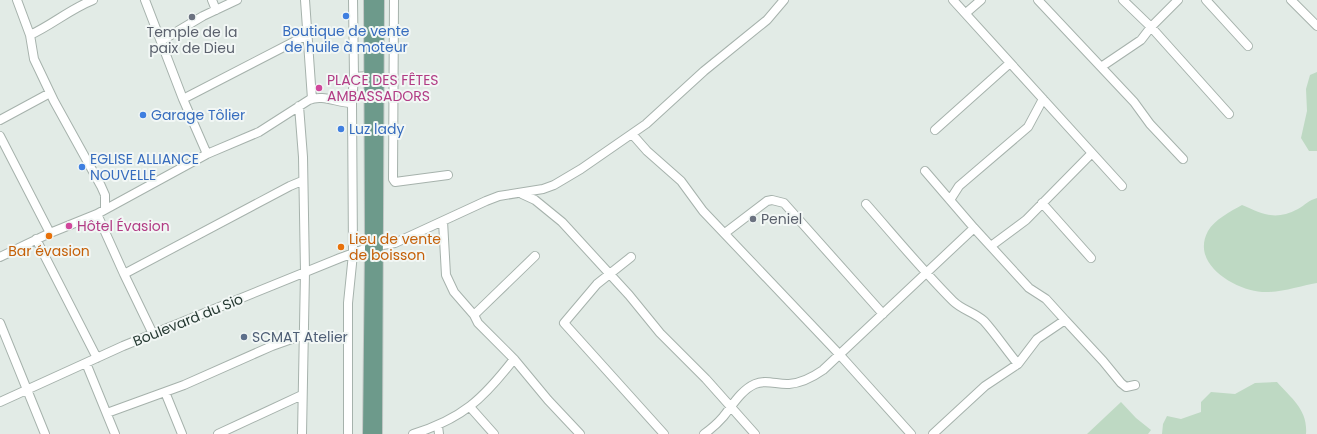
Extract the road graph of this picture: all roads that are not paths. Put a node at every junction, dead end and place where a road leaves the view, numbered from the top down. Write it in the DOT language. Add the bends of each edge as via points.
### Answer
graph roads {
  1 [pos="17,0"];
  2 [pos="93,0"];
  3 [pos="145,0"];
  4 [pos="212,0"];
  5 [pos="237,0"];
  6 [pos="305,0"];
  7 [pos="353,0"];
  8 [pos="369,0"];
  9 [pos="378,0"];
  10 [pos="394,0"];
  11 [pos="784,0"];
  12 [pos="953,0"];
  13 [pos="981,0"];
  14 [pos="1038,0"];
  15 [pos="1122,0"];
  16 [pos="1178,0"];
  17 [pos="1206,0"];
  18 [pos="1291,0"];
  19 [pos="81,2"];
  20 [pos="216,10"];
  21 [pos="966,13"];
  22 [pos="1317,26"];
  23 [pos="1151,27"];
  24 [pos="30,35"];
  25 [pos="307,35"];
  26 [pos="161,41"];
  27 [pos="1248,46"];
  28 [pos="1010,63"];
  29 [pos="1101,67"];
  30 [pos="368,76"];
  31 [pos="354,77"];
  32 [pos="50,93"];
  33 [pos="378,97"];
  34 [pos="392,98"];
  35 [pos="183,99"];
  36 [pos="312,99"];
  37 [pos="1043,99"];
  38 [pos="352,103"];
  39 [pos="299,106"];
  40 [pos="1229,114"];
  41 [pos="0,120"];
  42 [pos="935,130"];
  43 [pos="632,134"];
  44 [pos="0,136"];
  45 [pos="1092,153"];
  46 [pos="207,154"];
  47 [pos="1183,159"];
  48 [pos="925,171"];
  49 [pos="448,175"];
  50 [pos="302,181"];
  51 [pos="1122,186"];
  52 [pos="521,194"];
  53 [pos="950,200"];
  54 [pos="1042,203"];
  55 [pos="866,204"];
  56 [pos="105,209"];
  57 [pos="97,214"];
  58 [pos="443,221"];
  59 [pos="974,228"];
  60 [pos="50,233"];
  61 [pos="725,233"];
  62 [pos="36,240"];
  63 [pos="991,246"];
  64 [pos="374,247"];
  65 [pos="353,254"];
  66 [pos="535,256"];
  67 [pos="0,257"];
  68 [pos="631,258"];
  69 [pos="1091,258"];
  70 [pos="305,272"];
  71 [pos="926,273"];
  72 [pos="124,274"];
  73 [pos="608,274"];
  74 [pos="474,314"];
  75 [pos="883,314"];
  76 [pos="1065,320"];
  77 [pos="0,323"];
  78 [pos="153,334"];
  79 [pos="303,335"];
  80 [pos="4,342"];
  81 [pos="839,354"];
  82 [pos="97,358"];
  83 [pos="514,359"];
  84 [pos="86,363"];
  85 [pos="1018,364"];
  86 [pos="1135,385"];
  87 [pos="26,391"];
  88 [pos="165,392"];
  89 [pos="302,395"];
  90 [pos="0,402"];
  91 [pos="470,407"];
  92 [pos="730,407"];
  93 [pos="107,413"];
  94 [pos="439,430"];
  95 [pos="45,434"];
  96 [pos="115,434"];
  97 [pos="182,434"];
  98 [pos="218,434"];
  99 [pos="302,434"];
  100 [pos="348,434"];
  101 [pos="368,434"];
  102 [pos="377,434"];
  103 [pos="413,434"];
  104 [pos="494,434"];
  105 [pos="580,434"];
  106 [pos="664,434"];
  107 [pos="704,434"];
  108 [pos="755,434"];
  109 [pos="911,434"];
  110 [pos="933,434"];
  1 -- 24 [label="street"];
  2 -- 19 [label="street"];
  3 -- 26 [label="street"];
  4 -- 20 [label="street"];
  5 -- 20 [label="street"];
  6 -- 25 [label="street"];
  7 -- 31 [label="street"];
  8 -- 30 [label="main road"];
  9 -- 33 [label="main road"];
  10 -- 34 [label="street"];
  11 -- 43 [label="street, Boulevard du Sio" via="766,20"];
  12 -- 21 [label="street"];
  13 -- 21 [label="street"];
  14 -- 29 [label="street"];
  15 -- 23 [label="street"];
  16 -- 23 [label="street"];
  17 -- 27 [label="street"];
  18 -- 22 [label="street"];
  19 -- 24 [label="street" via="48,27"];
  20 -- 26 [label="street"];
  21 -- 28 [label="street"];
  23 -- 29 [label="street" via="1137,43"];
  23 -- 40 [label="street"];
  24 -- 32 [label="street" via="34,59"];
  25 -- 35 [label="street"];
  25 -- 36 [label="street"];
  26 -- 35 [label="street"];
  28 -- 37 [label="street"];
  28 -- 42 [label="street"];
  29 -- 47 [label="street"];
  30 -- 31 [label="street"];
  30 -- 64 [label="main road"];
  31 -- 38 [label="street"];
  32 -- 41 [label="street"];
  32 -- 56 [label="street" via="101,186 105,195"];
  33 -- 34 [label="street"];
  33 -- 64 [label="main road"];
  34 -- 49 [label="street" via="393,181"];
  35 -- 46 [label="street"];
  36 -- 38 [label="street"];
  36 -- 39 [label="street"];
  37 -- 45 [label="street"];
  37 -- 53 [label="street" via="1028,127 959,186"];
  38 -- 65 [label="street"];
  39 -- 46 [label="street" via="259,132"];
  39 -- 50 [label="street"];
  43 -- 52 [label="street, Boulevard du Sio" via="554,185"];
  43 -- 61 [label="street" via="681,181"];
  44 -- 60 [label="street"];
  45 -- 51 [label="street"];
  45 -- 54 [label="street"];
  46 -- 56 [label="street"];
  48 -- 53 [label="street"];
  50 -- 70 [label="street"];
  50 -- 72 [label="street"];
  52 -- 58 [label="street, Boulevard du Sio" via="499,196"];
  52 -- 73 [label="street" via="535,200 551,212"];
  53 -- 59 [label="street"];
  54 -- 63 [label="street" via="1026,220"];
  54 -- 69 [label="street"];
  55 -- 71 [label="street"];
  56 -- 57 [label="street"];
  57 -- 60 [label="street"];
  57 -- 72 [label="street"];
  58 -- 64 [label="street, Boulevard du Sio" via="395,243"];
  58 -- 74 [label="street" via="448,281 454,292"];
  59 -- 63 [label="street"];
  59 -- 71 [label="street"];
  60 -- 62 [label="street"];
  61 -- 75 [label="street" via="768,201 784,203"];
  61 -- 81 [label="street"];
  62 -- 67 [label="street"];
  62 -- 82 [label="street"];
  63 -- 76 [label="street" via="1029,288 1046,298"];
  64 -- 65 [label="street, Boulevard du Sio"];
  64 -- 101 [label="main road"];
  64 -- 102 [label="main road"];
  65 -- 70 [label="street, Boulevard du Sio"];
  65 -- 100 [label="street" via="348,304"];
  66 -- 74 [label="street"];
  68 -- 73 [label="street"];
  70 -- 78 [label="street, Boulevard du Sio"];
  70 -- 79 [label="street"];
  71 -- 75 [label="street"];
  71 -- 85 [label="street" via="963,310 975,314 985,322"];
  72 -- 78 [label="street"];
  73 -- 92 [label="street"];
  73 -- 106 [label="street" via="586,295 564,323"];
  74 -- 83 [label="street" via="478,323"];
  75 -- 81 [label="street"];
  76 -- 85 [label="street" via="1037,339"];
  76 -- 86 [label="street" via="1121,383 1126,387"];
  77 -- 80 [label="street"];
  78 -- 82 [label="street, Boulevard du Sio"];
  79 -- 88 [label="street"];
  79 -- 89 [label="street"];
  80 -- 87 [label="street"];
  81 -- 92 [label="street" via="812,378 788,384 762,382 754,385"];
  81 -- 109 [label="street"];
  82 -- 84 [label="street, Boulevard du Sio"];
  83 -- 91 [label="street" via="500,378"];
  83 -- 105 [label="street"];
  84 -- 87 [label="street, Boulevard du Sio"];
  84 -- 93 [label="street"];
  85 -- 110 [label="street" via="985,386"];
  87 -- 90 [label="street, Boulevard du Sio"];
  87 -- 95 [label="street"];
  88 -- 93 [label="street"];
  88 -- 97 [label="street"];
  89 -- 98 [label="street"];
  89 -- 99 [label="street"];
  91 -- 94 [label="street"];
  91 -- 104 [label="street"];
  92 -- 107 [label="street"];
  92 -- 108 [label="street"];
  93 -- 96 [label="street"];
  94 -- 103 [label="street"];
}
